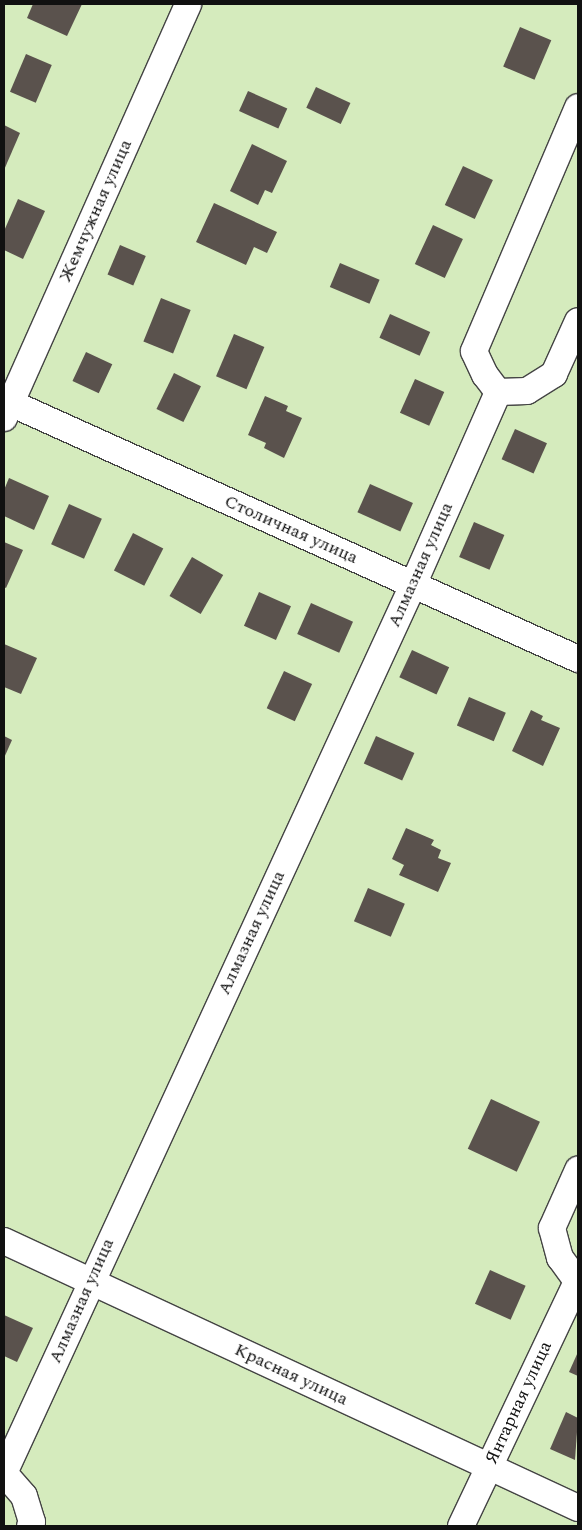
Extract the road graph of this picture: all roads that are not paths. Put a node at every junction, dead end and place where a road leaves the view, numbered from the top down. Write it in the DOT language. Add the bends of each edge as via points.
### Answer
graph roads {
  1 [pos="188,4"];
  2 [pos="578,108"];
  3 [pos="578,321"];
  4 [pos="498,392"];
  5 [pos="6,407"];
  6 [pos="413,585"];
  7 [pos="578,659"];
  8 [pos="578,1170"];
  9 [pos="4,1241"];
  10 [pos="91,1280"];
  11 [pos="578,1280"];
  12 [pos="488,1468"];
  13 [pos="4,1474"];
  14 [pos="578,1508"];
  15 [pos="30,1526"];
  16 [pos="461,1526"];
  1 -- 5 [label="street, Жемчужная улица"];
  2 -- 4 [label="street" via="474,351 484,375"];
  3 -- 4 [label="street" via="554,374 527,391"];
  4 -- 6 [label="street, Алмазная улица"];
  5 -- 6 [label="street, Столичная улица"];
  6 -- 7 [label="street, Столичная улица"];
  6 -- 10 [label="street, Алмазная улица"];
  8 -- 11 [label="street, Янтарная улица" via="552,1228 560,1258"];
  9 -- 10 [label="street, Красная улица"];
  10 -- 12 [label="street, Красная улица"];
  10 -- 13 [label="street, Алмазная улица"];
  11 -- 12 [label="street, Янтарная улица"];
  12 -- 14 [label="street, Красная улица"];
  12 -- 16 [label="street, Янтарная улица"];
  13 -- 15 [label="street, Алмазная улица" via="24,1496 32,1522"];
}
